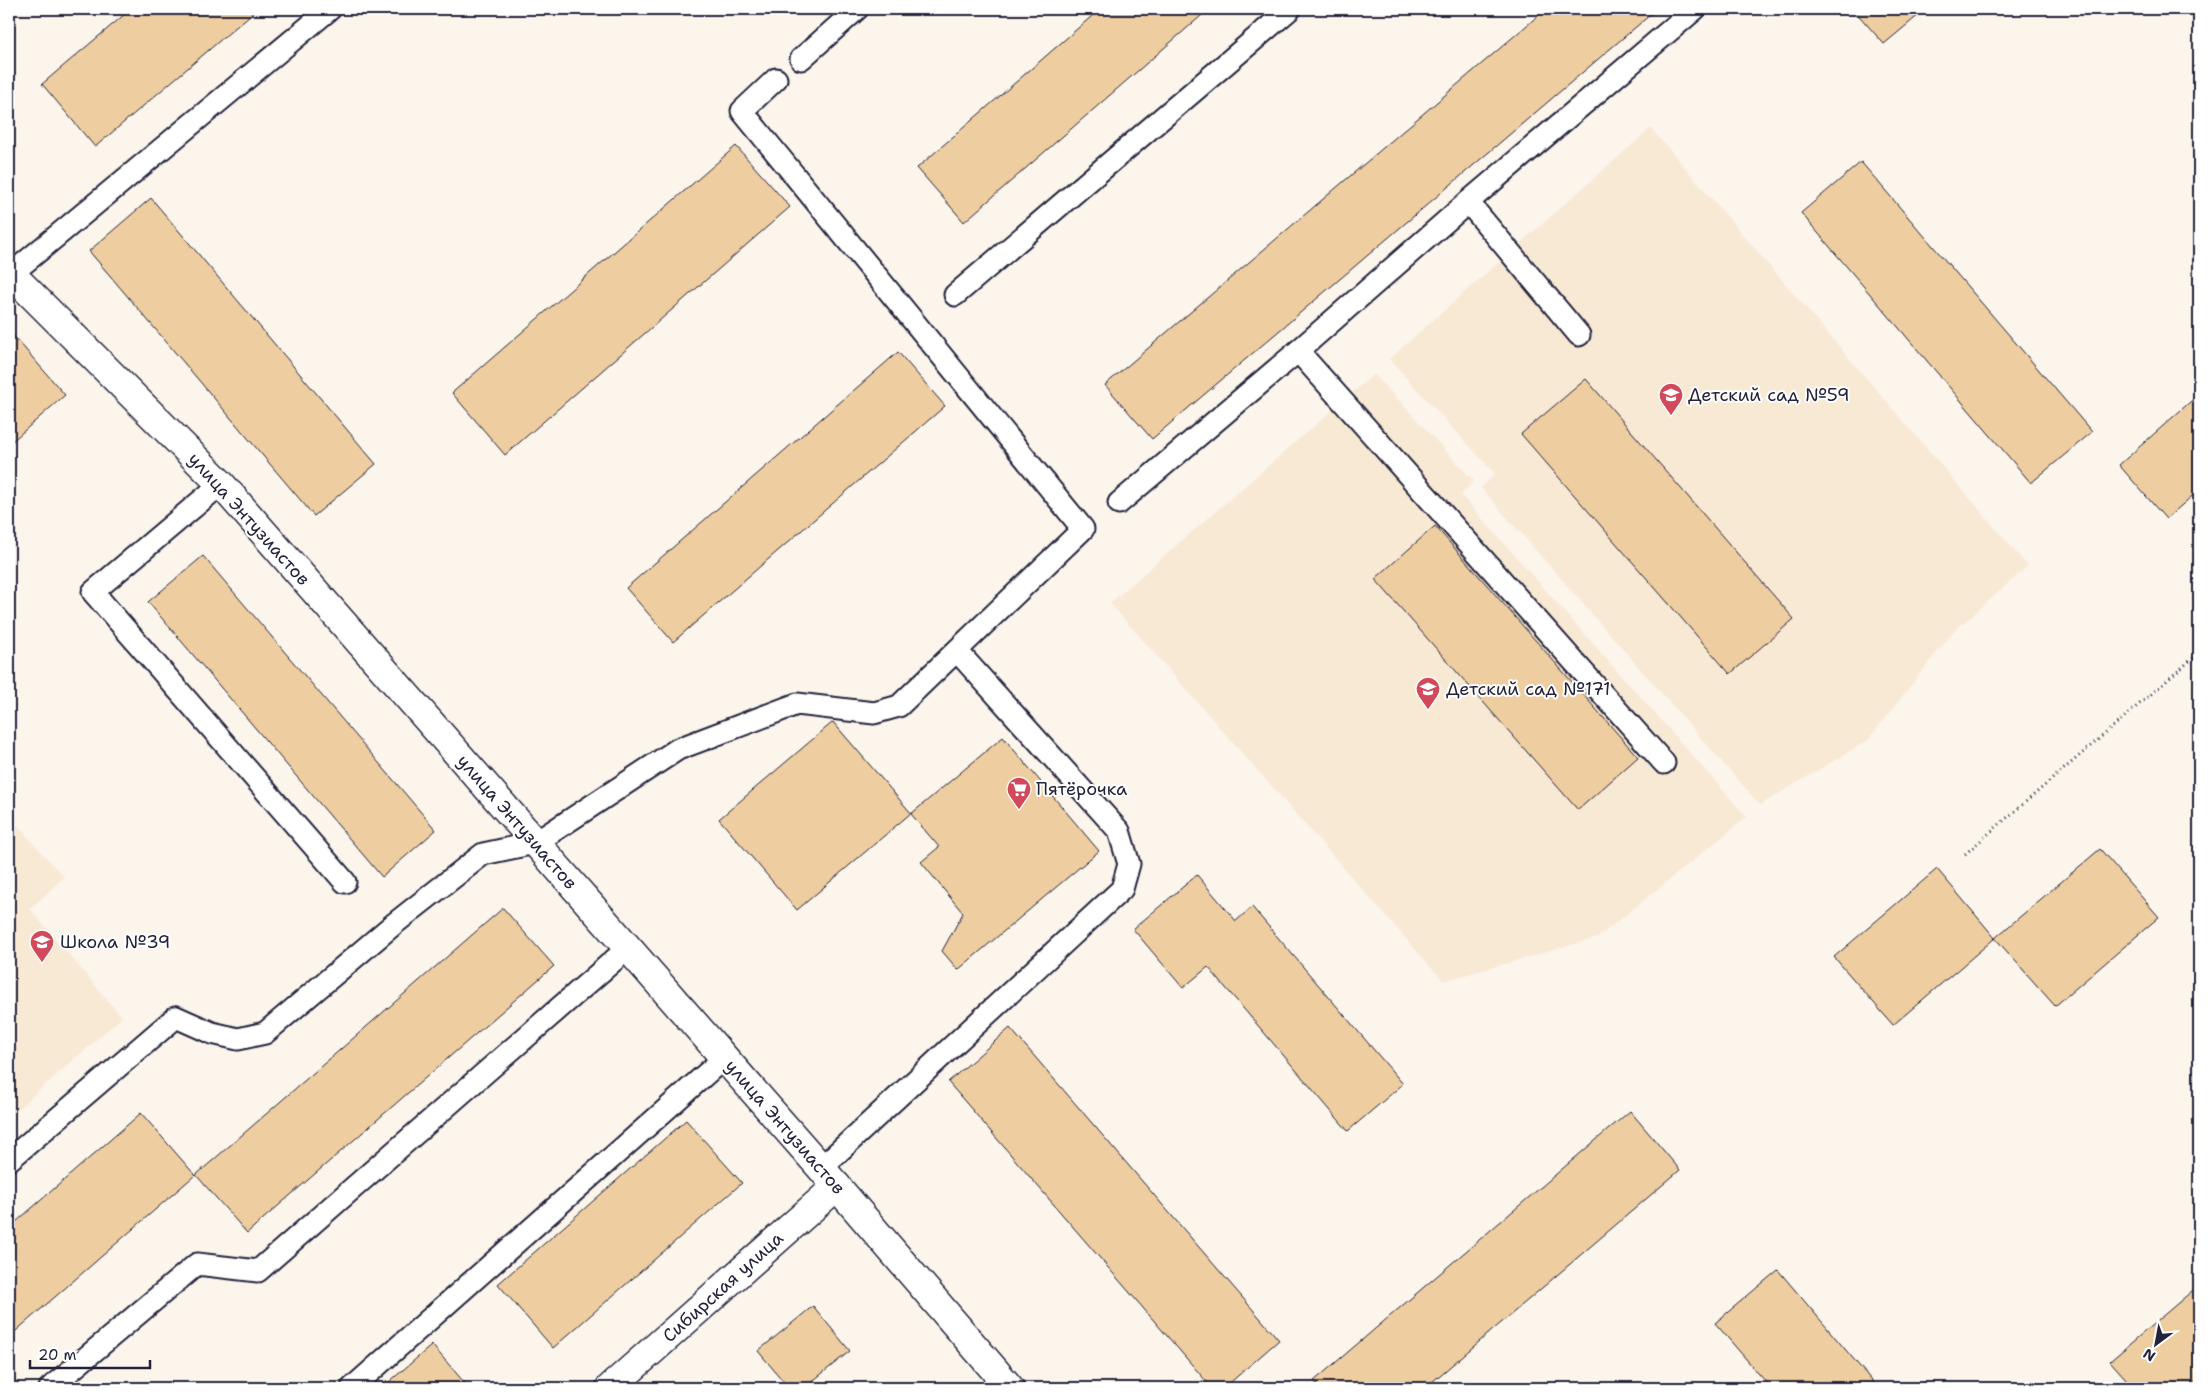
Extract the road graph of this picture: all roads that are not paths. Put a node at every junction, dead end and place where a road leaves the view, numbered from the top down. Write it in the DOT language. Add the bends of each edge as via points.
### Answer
graph roads {
  1 [pos="330,9"];
  2 [pos="857,9"];
  3 [pos="1290,9"];
  4 [pos="1696,9"];
  5 [pos="801,59"];
  6 [pos="776,79"];
  7 [pos="1468,202"];
  8 [pos="10,273"];
  9 [pos="955,295"];
  10 [pos="1579,335"];
  11 [pos="1298,351"];
  12 [pos="221,484"];
  13 [pos="1119,503"];
  14 [pos="957,651"];
  15 [pos="1664,763"];
  16 [pos="535,843"];
  17 [pos="345,882"];
  18 [pos="628,948"];
  19 [pos="724,1058"];
  20 [pos="9,1160"];
  21 [pos="829,1177"];
  22 [pos="50,1388"];
  23 [pos="352,1388"];
  24 [pos="610,1388"];
  25 [pos="1010,1388"];
  1 -- 8 [label="lane"];
  2 -- 5 [label="lane"];
  3 -- 9 [label="lane"];
  4 -- 7 [label="lane"];
  6 -- 14 [label="lane" via="742,111 1083,529"];
  7 -- 10 [label="lane"];
  7 -- 11 [label="lane"];
  8 -- 12 [label="street, улица Энтузиастов"];
  11 -- 13 [label="lane"];
  11 -- 15 [label="lane"];
  12 -- 16 [label="street, улица Энтузиастов"];
  12 -- 17 [label="lane" via="93,592"];
  14 -- 16 [label="lane" via="899,706 874,713 797,704 678,749"];
  14 -- 21 [label="lane" via="1119,831 1129,864 1122,889"];
  16 -- 18 [label="street, улица Энтузиастов"];
  16 -- 20 [label="lane" via="483,854 264,1033 238,1039 212,1033 176,1017"];
  18 -- 19 [label="street, улица Энтузиастов"];
  18 -- 22 [label="lane" via="258,1271 197,1264"];
  19 -- 21 [label="street, улица Энтузиастов"];
  19 -- 23 [label="lane"];
  21 -- 24 [label="street, Сибирская улица"];
  21 -- 25 [label="street, улица Энтузиастов"];
}
